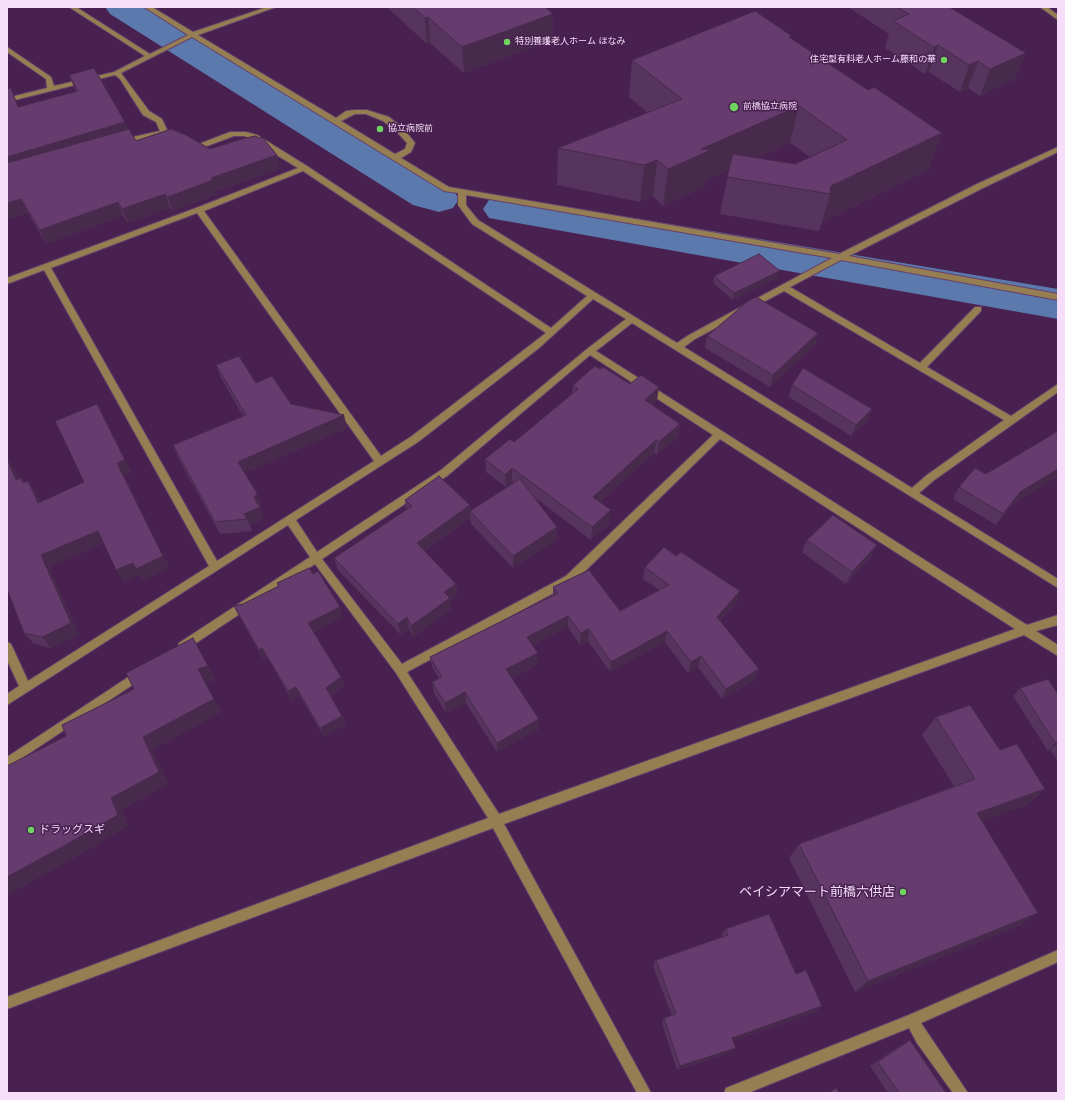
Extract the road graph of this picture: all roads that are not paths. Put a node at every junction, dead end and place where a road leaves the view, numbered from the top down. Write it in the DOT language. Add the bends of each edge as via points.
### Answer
graph roads {
  1 [pos="72,7"];
  2 [pos="147,7"];
  3 [pos="273,7"];
  4 [pos="1043,7"];
  5 [pos="1058,18"];
  6 [pos="189,36"];
  7 [pos="7,49"];
  8 [pos="149,56"];
  9 [pos="116,73"];
  10 [pos="51,89"];
  11 [pos="7,100"];
  12 [pos="335,122"];
  13 [pos="164,133"];
  14 [pos="113,145"];
  15 [pos="1058,149"];
  16 [pos="402,154"];
  17 [pos="304,168"];
  18 [pos="462,193"];
  19 [pos="199,210"];
  20 [pos="839,258"];
  21 [pos="46,266"];
  22 [pos="7,281"];
  23 [pos="784,288"];
  24 [pos="593,295"];
  25 [pos="1058,297"];
  26 [pos="978,309"];
  27 [pos="632,319"];
  28 [pos="551,332"];
  29 [pos="678,347"];
  30 [pos="590,352"];
  31 [pos="921,367"];
  32 [pos="1058,387"];
  33 [pos="1011,420"];
  34 [pos="720,434"];
  35 [pos="380,462"];
  36 [pos="913,493"];
  37 [pos="290,520"];
  38 [pos="316,558"];
  39 [pos="215,568"];
  40 [pos="1058,584"];
  41 [pos="1058,620"];
  42 [pos="1026,630"];
  43 [pos="7,647"];
  44 [pos="1058,651"];
  45 [pos="171,654"];
  46 [pos="152,667"];
  47 [pos="400,670"];
  48 [pos="26,688"];
  49 [pos="7,700"];
  50 [pos="7,763"];
  51 [pos="496,821"];
  52 [pos="1058,956"];
  53 [pos="7,1003"];
  54 [pos="912,1020"];
  55 [pos="644,1093"];
  56 [pos="730,1093"];
  57 [pos="960,1093"];
  1 -- 8 [label="street"];
  2 -- 6 [label="street"];
  3 -- 6 [label="street"];
  4 -- 5 [label="street"];
  6 -- 8 [label="street"];
  6 -- 12 [label="street"];
  7 -- 10 [label="street" via="49,78"];
  8 -- 9 [label="street"];
  9 -- 10 [label="street"];
  9 -- 13 [label="street" via="146,113 159,121"];
  10 -- 11 [label="street"];
  12 -- 16 [label="street"];
  12 -- 16 [label="street" via="346,115 367,112 386,119 410,140 411,145"];
  13 -- 14 [label="street"];
  13 -- 17 [label="street" via="199,147 226,136 246,134"];
  15 -- 20 [label="street"];
  16 -- 18 [label="street" via="447,189"];
  17 -- 19 [label="street"];
  17 -- 28 [label="street"];
  18 -- 20 [label="street" via="491,195"];
  18 -- 24 [label="street" via="462,205 475,222"];
  19 -- 21 [label="street"];
  19 -- 35 [label="street"];
  20 -- 23 [label="street"];
  20 -- 25 [label="street"];
  21 -- 22 [label="street"];
  21 -- 39 [label="street"];
  23 -- 29 [label="street"];
  23 -- 31 [label="street"];
  24 -- 27 [label="street"];
  24 -- 28 [label="street"];
  26 -- 31 [label="street"];
  27 -- 29 [label="street"];
  27 -- 30 [label="street"];
  28 -- 35 [label="street" via="415,439"];
  29 -- 36 [label="street"];
  30 -- 34 [label="street"];
  30 -- 38 [label="street" via="444,473"];
  31 -- 33 [label="street"];
  32 -- 33 [label="street"];
  33 -- 36 [label="street"];
  34 -- 42 [label="street"];
  34 -- 47 [label="street" via="570,579"];
  35 -- 37 [label="street"];
  36 -- 40 [label="street"];
  37 -- 38 [label="street"];
  37 -- 39 [label="street"];
  38 -- 45 [label="street"];
  38 -- 47 [label="street"];
  39 -- 48 [label="street"];
  41 -- 42 [label="street"];
  42 -- 44 [label="street"];
  42 -- 51 [label="street"];
  43 -- 48 [label="street"];
  46 -- 50 [label="street"];
  47 -- 51 [label="street"];
  48 -- 49 [label="street"];
  51 -- 53 [label="street"];
  51 -- 55 [label="street"];
  52 -- 54 [label="street"];
  54 -- 56 [label="street"];
  54 -- 57 [label="street"];
}
